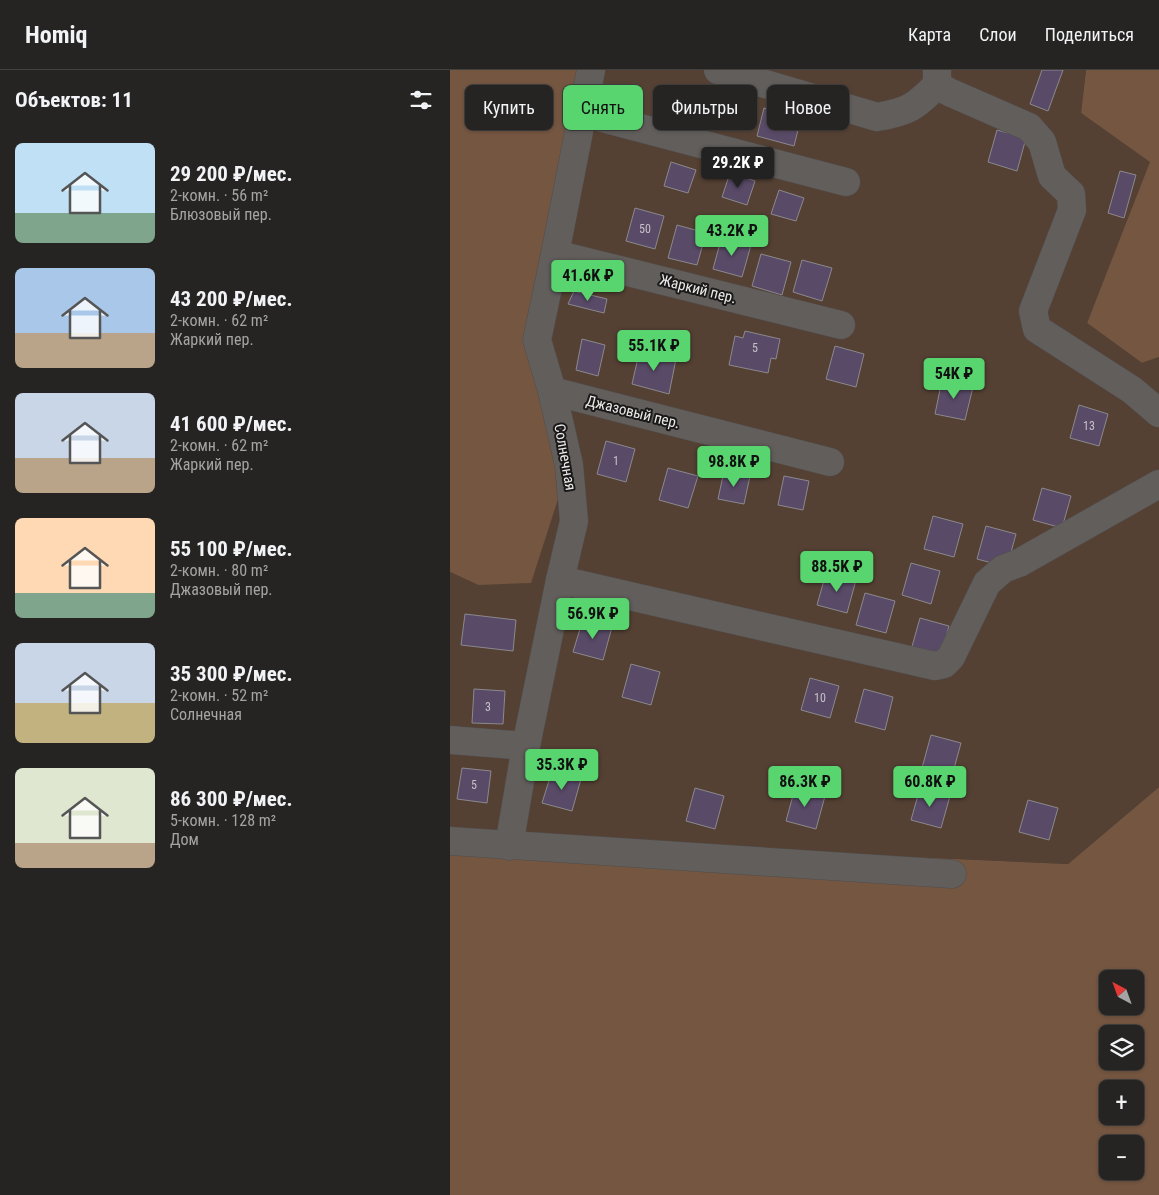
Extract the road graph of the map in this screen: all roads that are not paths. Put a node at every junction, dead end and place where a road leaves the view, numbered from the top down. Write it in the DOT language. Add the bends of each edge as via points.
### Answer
graph roads {
  1 [pos="591,70"];
  2 [pos="718,70"];
  3 [pos="937,77"];
  4 [pos="588,85"];
  5 [pos="643,129"];
  6 [pos="579,130"];
  7 [pos="846,182"];
  8 [pos="556,254"];
  9 [pos="841,325"];
  10 [pos="552,391"];
  11 [pos="1159,413"];
  12 [pos="830,462"];
  13 [pos="1159,484"];
  14 [pos="560,580"];
  15 [pos="450,740"];
  16 [pos="526,746"];
  17 [pos="450,841"];
  18 [pos="509,846"];
  19 [pos="952,874"];
  1 -- 4 [label="street, Солнечная"];
  2 -- 3 [label="street" via="877,117 900,114 921,101"];
  3 -- 11 [label="street" via="949,92 1029,127 1042,142 1052,176 1071,194 1072,210 1033,311 1037,329 1132,390"];
  5 -- 7 [label="street"];
  6 -- 8 [label="street, Солнечная"];
  8 -- 9 [label="street, Жаркий пер."];
  8 -- 10 [label="street, Солнечная" via="537,340"];
  10 -- 12 [label="street, Джазовый пер."];
  10 -- 14 [label="street, Солнечная" via="569,466 574,521"];
  13 -- 14 [label="street" via="1003,569 987,583 951,657 944,664 935,666"];
  14 -- 16 [label="street, Солнечная"];
  15 -- 16 [label="street"];
  16 -- 18 [label="street, Солнечная"];
  17 -- 18 [label="street"];
  18 -- 19 [label="street"];
}
